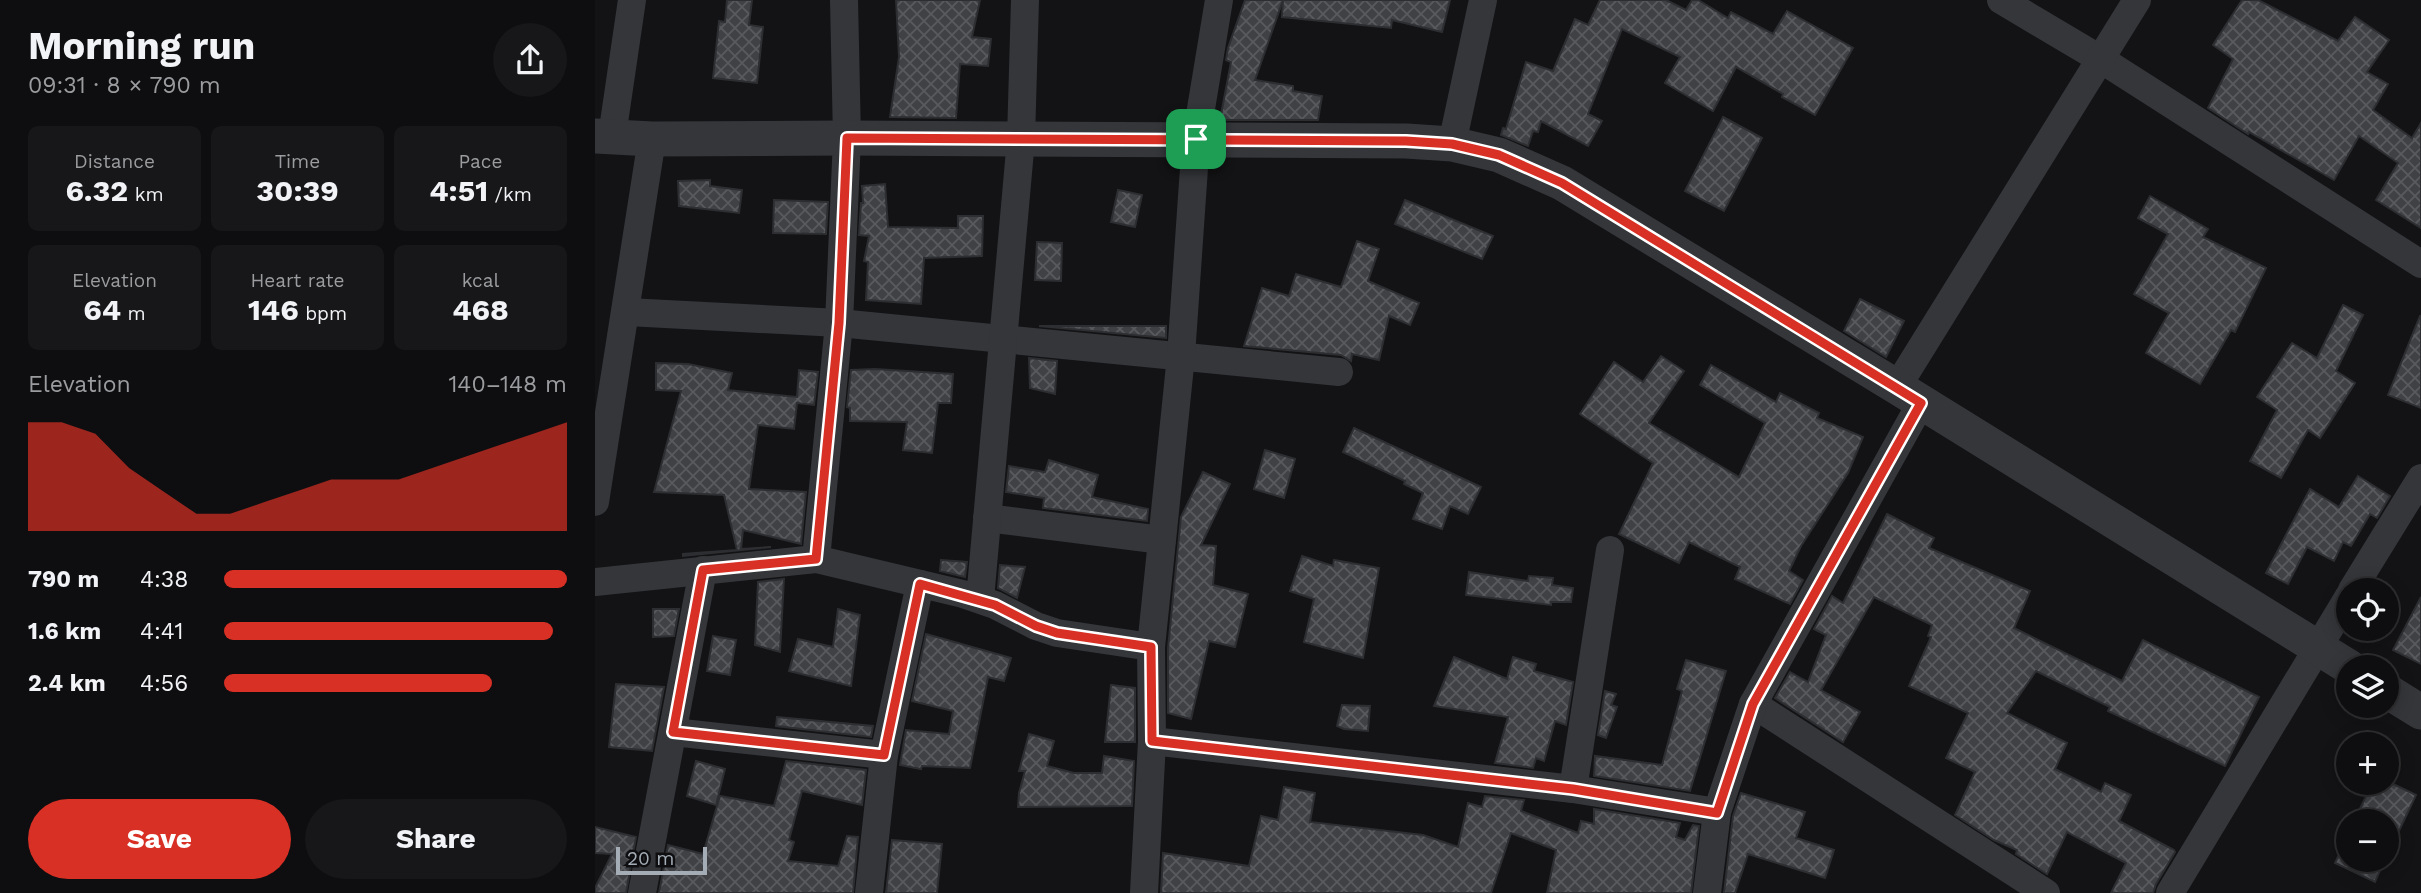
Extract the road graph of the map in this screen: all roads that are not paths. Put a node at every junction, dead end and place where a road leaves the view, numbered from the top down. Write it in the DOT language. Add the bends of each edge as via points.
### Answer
graph roads {
  1 [pos="632,0"];
  2 [pos="844,0"];
  3 [pos="1025,0"];
  4 [pos="1219,0"];
  5 [pos="1483,0"];
  6 [pos="2001,0"];
  7 [pos="2137,0"];
  8 [pos="2102,60"];
  9 [pos="603,136"];
  10 [pos="847,138"];
  11 [pos="652,139"];
  12 [pos="1021,139"];
  13 [pos="1196,139"];
  14 [pos="1452,144"];
  15 [pos="2421,264"];
  16 [pos="627,312"];
  17 [pos="839,323"];
  18 [pos="1002,339"];
  19 [pos="1181,356"];
  20 [pos="1339,372"];
  21 [pos="1909,395"];
  22 [pos="2421,478"];
  23 [pos="595,502"];
  24 [pos="987,518"];
  25 [pos="1162,540"];
  26 [pos="1610,550"];
  27 [pos="816,559"];
  28 [pos="703,570"];
  29 [pos="2359,578"];
  30 [pos="595,582"];
  31 [pos="920,584"];
  32 [pos="980,599"];
  33 [pos="2336,617"];
  34 [pos="1151,647"];
  35 [pos="2317,648"];
  36 [pos="2336,659"];
  37 [pos="2399,698"];
  38 [pos="1753,704"];
  39 [pos="2421,712"];
  40 [pos="673,732"];
  41 [pos="1152,741"];
  42 [pos="884,755"];
  43 [pos="1573,789"];
  44 [pos="1717,813"];
  45 [pos="642,893"];
  46 [pos="869,893"];
  47 [pos="1144,893"];
  48 [pos="1707,893"];
  49 [pos="2046,893"];
  50 [pos="2170,893"];
  1 -- 9 [label="street"];
  2 -- 10 [label="street"];
  3 -- 12 [label="street"];
  4 -- 13 [label="street"];
  5 -- 14 [label="street"];
  6 -- 8 [label="street"];
  7 -- 8 [label="street"];
  8 -- 15 [label="street"];
  8 -- 21 [label="street"];
  9 -- 11 [label="street"];
  10 -- 11 [label="street"];
  10 -- 12 [label="street"];
  10 -- 17 [label="street"];
  11 -- 16 [label="street"];
  12 -- 13 [label="street"];
  12 -- 18 [label="street"];
  13 -- 14 [label="street"];
  13 -- 19 [label="street"];
  14 -- 21 [label="street" via="1499,155 1562,183"];
  16 -- 17 [label="street"];
  16 -- 23 [label="street"];
  17 -- 18 [label="street"];
  17 -- 27 [label="street"];
  18 -- 19 [label="street"];
  18 -- 24 [label="street"];
  19 -- 20 [label="street"];
  19 -- 25 [label="street"];
  21 -- 35 [label="street"];
  21 -- 38 [label="street"];
  22 -- 29 [label="street"];
  24 -- 25 [label="street"];
  24 -- 32 [label="street"];
  25 -- 34 [label="street"];
  26 -- 43 [label="street"];
  27 -- 28 [label="street"];
  27 -- 31 [label="street"];
  28 -- 30 [label="street"];
  28 -- 40 [label="street"];
  31 -- 32 [label="street"];
  31 -- 42 [label="street"];
  32 -- 34 [label="street" via="1057,633"];
  33 -- 35 [label="street"];
  34 -- 41 [label="street"];
  35 -- 36 [label="street"];
  35 -- 50 [label="street"];
  37 -- 39 [label="street"];
  38 -- 44 [label="street"];
  38 -- 49 [label="street"];
  40 -- 42 [label="street"];
  40 -- 45 [label="street"];
  41 -- 43 [label="street"];
  41 -- 47 [label="street"];
  42 -- 46 [label="street"];
  43 -- 44 [label="street"];
  44 -- 48 [label="street"];
}
